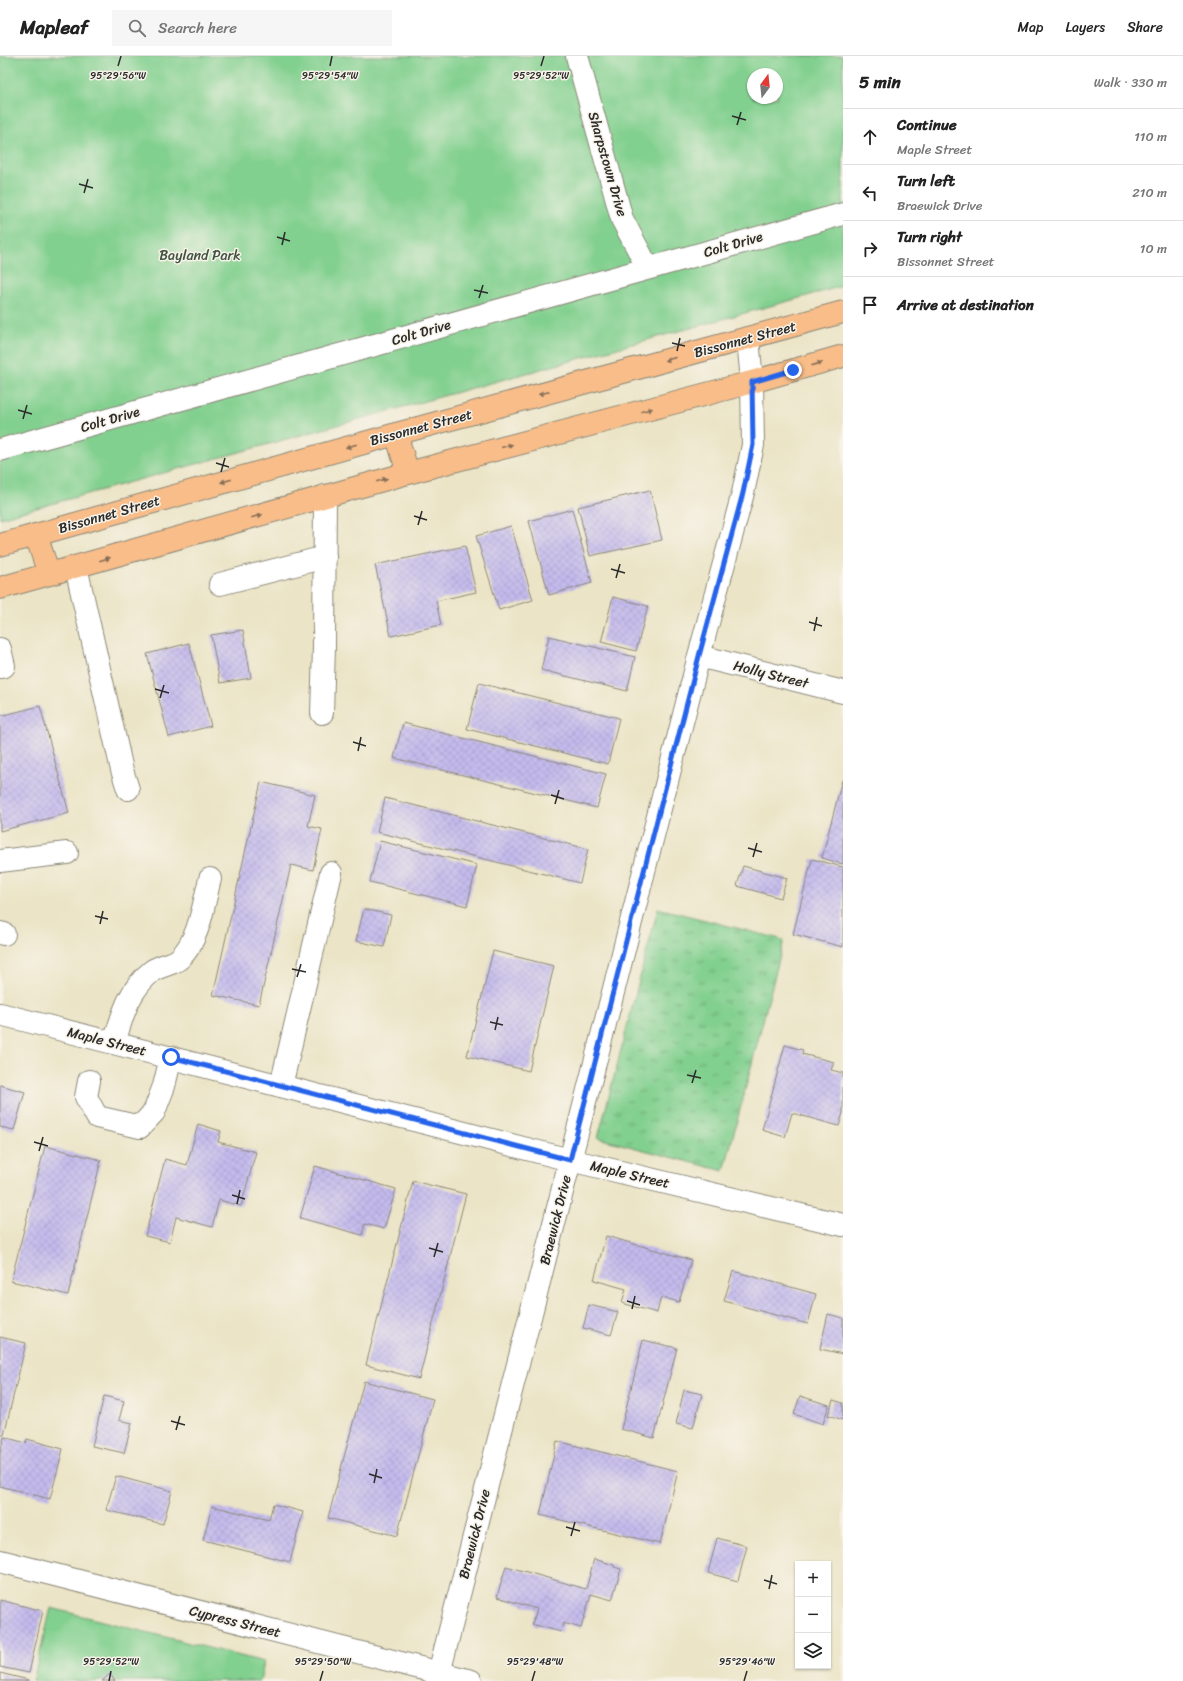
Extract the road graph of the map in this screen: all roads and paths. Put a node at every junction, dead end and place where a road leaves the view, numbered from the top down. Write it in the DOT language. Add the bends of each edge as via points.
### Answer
graph roads {
  1 [pos="577,56"];
  2 [pos="843,214"];
  3 [pos="648,268"];
  4 [pos="843,312"];
  5 [pos="748,338"];
  6 [pos="843,356"];
  7 [pos="752,382"];
  8 [pos="396,434"];
  9 [pos="0,450"];
  10 [pos="408,473"];
  11 [pos="325,496"];
  12 [pos="36,535"];
  13 [pos="0,545"];
  14 [pos="325,557"];
  15 [pos="76,567"];
  16 [pos="49,574"];
  17 [pos="220,584"];
  18 [pos="0,588"];
  19 [pos="0,649"];
  20 [pos="699,656"];
  21 [pos="0,667"];
  22 [pos="843,692"];
  23 [pos="322,713"];
  24 [pos="128,789"];
  25 [pos="67,853"];
  26 [pos="0,862"];
  27 [pos="331,873"];
  28 [pos="210,878"];
  29 [pos="0,1014"];
  30 [pos="114,1043"];
  31 [pos="171,1057"];
  32 [pos="90,1081"];
  33 [pos="281,1086"];
  34 [pos="570,1160"];
  35 [pos="843,1225"];
  36 [pos="0,1561"];
  37 [pos="438,1677"];
  38 [pos="470,1681"];
  1 -- 3 [label="street, Sharpstown Drive" via="622,219"];
  2 -- 3 [label="street, Colt Drive"];
  3 -- 9 [label="street, Colt Drive"];
  4 -- 5 [label="main road, Bissonnet Street"];
  5 -- 7 [label="street, Braewick Drive"];
  5 -- 8 [label="main road, Bissonnet Street, one-way"];
  7 -- 6 [label="main road, one-way"];
  10 -- 7 [label="main road, one-way"];
  7 -- 20 [label="street, Braewick Drive" via="753,445 743,493"];
  8 -- 10 [label="main road"];
  8 -- 12 [label="main road, Bissonnet Street, one-way"];
  11 -- 10 [label="main road, one-way"];
  11 -- 14 [label="street"];
  15 -- 11 [label="main road, one-way"];
  12 -- 13 [label="main road, Bissonnet Street"];
  12 -- 16 [label="main road"];
  14 -- 17 [label="street"];
  14 -- 23 [label="street"];
  15 -- 16 [label="main road"];
  15 -- 24 [label="street"];
  16 -- 18 [label="main road"];
  19 -- 21 [label="street" via="4,666"];
  20 -- 22 [label="street, Holly Street"];
  20 -- 34 [label="street, Braewick Drive"];
  25 -- 26 [label="street"];
  27 -- 33 [label="street"];
  28 -- 30 [label="street" via="195,936 179,958 153,970 134,990"];
  29 -- 30 [label="street, Maple Street"];
  30 -- 31 [label="street, Maple Street"];
  31 -- 32 [label="street" via="154,1112 140,1127 97,1117 86,1097"];
  31 -- 33 [label="street, Maple Street"];
  33 -- 34 [label="street, Maple Street"];
  34 -- 35 [label="street, Maple Street"];
  34 -- 37 [label="street, Braewick Drive"];
  36 -- 37 [label="street, Cypress Street"];
  37 -- 38 [label="street, Cypress Street"];
}
